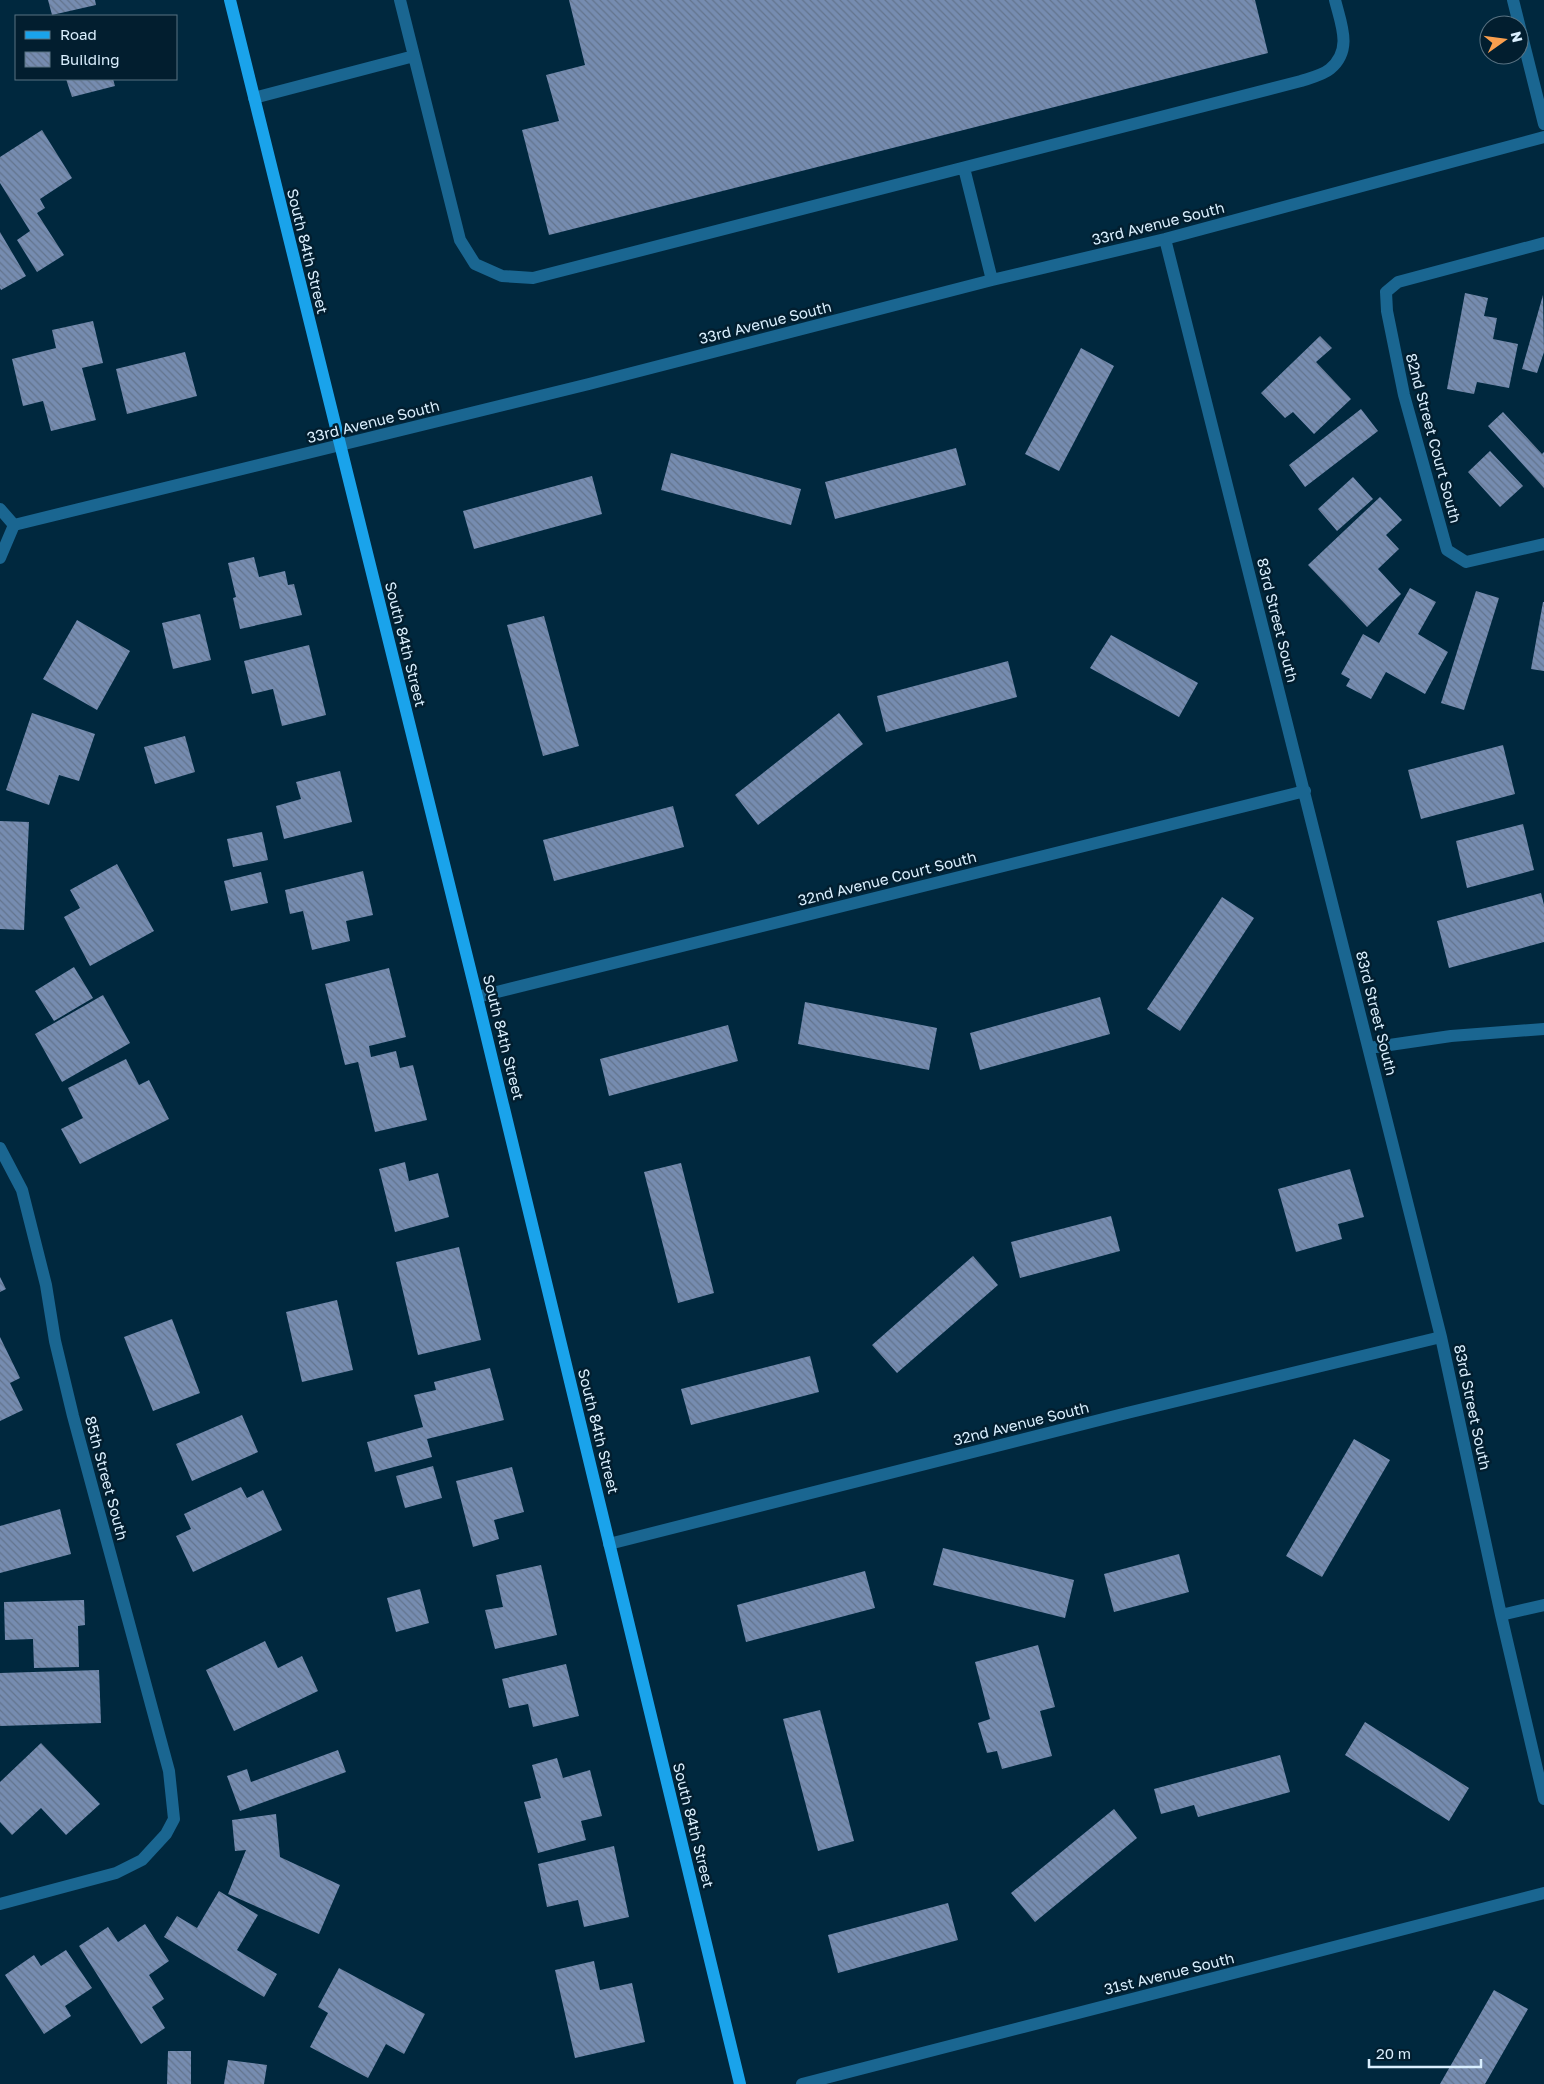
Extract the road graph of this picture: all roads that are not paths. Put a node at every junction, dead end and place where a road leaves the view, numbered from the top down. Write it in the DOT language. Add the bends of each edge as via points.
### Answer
graph roads {
  1 [pos="230,0"];
  2 [pos="400,0"];
  3 [pos="1336,0"];
  4 [pos="1513,0"];
  5 [pos="414,56"];
  6 [pos="254,98"];
  7 [pos="1544,124"];
  8 [pos="1544,137"];
  9 [pos="964,168"];
  10 [pos="1165,239"];
  11 [pos="1544,243"];
  12 [pos="992,280"];
  13 [pos="339,446"];
  14 [pos="0,508"];
  15 [pos="14,525"];
  16 [pos="1544,544"];
  17 [pos="0,558"];
  18 [pos="1305,790"];
  19 [pos="477,997"];
  20 [pos="1544,1029"];
  21 [pos="1369,1048"];
  22 [pos="0,1148"];
  23 [pos="1441,1337"];
  24 [pos="609,1544"];
  25 [pos="1544,1605"];
  26 [pos="1501,1615"];
  27 [pos="1544,1799"];
  28 [pos="1544,1894"];
  29 [pos="0,1904"];
  30 [pos="740,2084"];
  31 [pos="802,2084"];
  1 -- 6 [label="main road, South 84th Street"];
  2 -- 5 [label="street"];
  3 -- 9 [label="street" via="1345,40 1342,55 1330,69 1301,81"];
  4 -- 7 [label="street"];
  5 -- 6 [label="street"];
  5 -- 9 [label="street" via="460,240 475,264 502,276 533,278"];
  6 -- 13 [label="main road, South 84th Street"];
  8 -- 10 [label="street, 33rd Avenue South"];
  9 -- 12 [label="street"];
  10 -- 12 [label="street, 33rd Avenue South"];
  10 -- 18 [label="street, 83rd Street South"];
  11 -- 16 [label="street, 82nd Street Court South" via="1398,282 1386,292 1404,395 1447,550 1466,562"];
  12 -- 13 [label="street, 33rd Avenue South"];
  13 -- 15 [label="street, 33rd Avenue South"];
  13 -- 19 [label="main road, South 84th Street"];
  14 -- 15 [label="street"];
  15 -- 17 [label="street"];
  18 -- 19 [label="street, 32nd Avenue Court South"];
  18 -- 21 [label="street, 83rd Street South"];
  19 -- 24 [label="main road, South 84th Street"];
  20 -- 21 [label="street" via="1451,1036"];
  21 -- 23 [label="street, 83rd Street South"];
  22 -- 29 [label="street, 85th Street South" via="22,1190 73,1416 169,1771 174,1819 166,1834 142,1860 116,1873"];
  23 -- 24 [label="street, 32nd Avenue South"];
  23 -- 26 [label="street, 83rd Street South"];
  24 -- 30 [label="main road, South 84th Street"];
  25 -- 26 [label="street"];
  26 -- 27 [label="street, 83rd Street South"];
  28 -- 31 [label="street, 31st Avenue South"];
}
